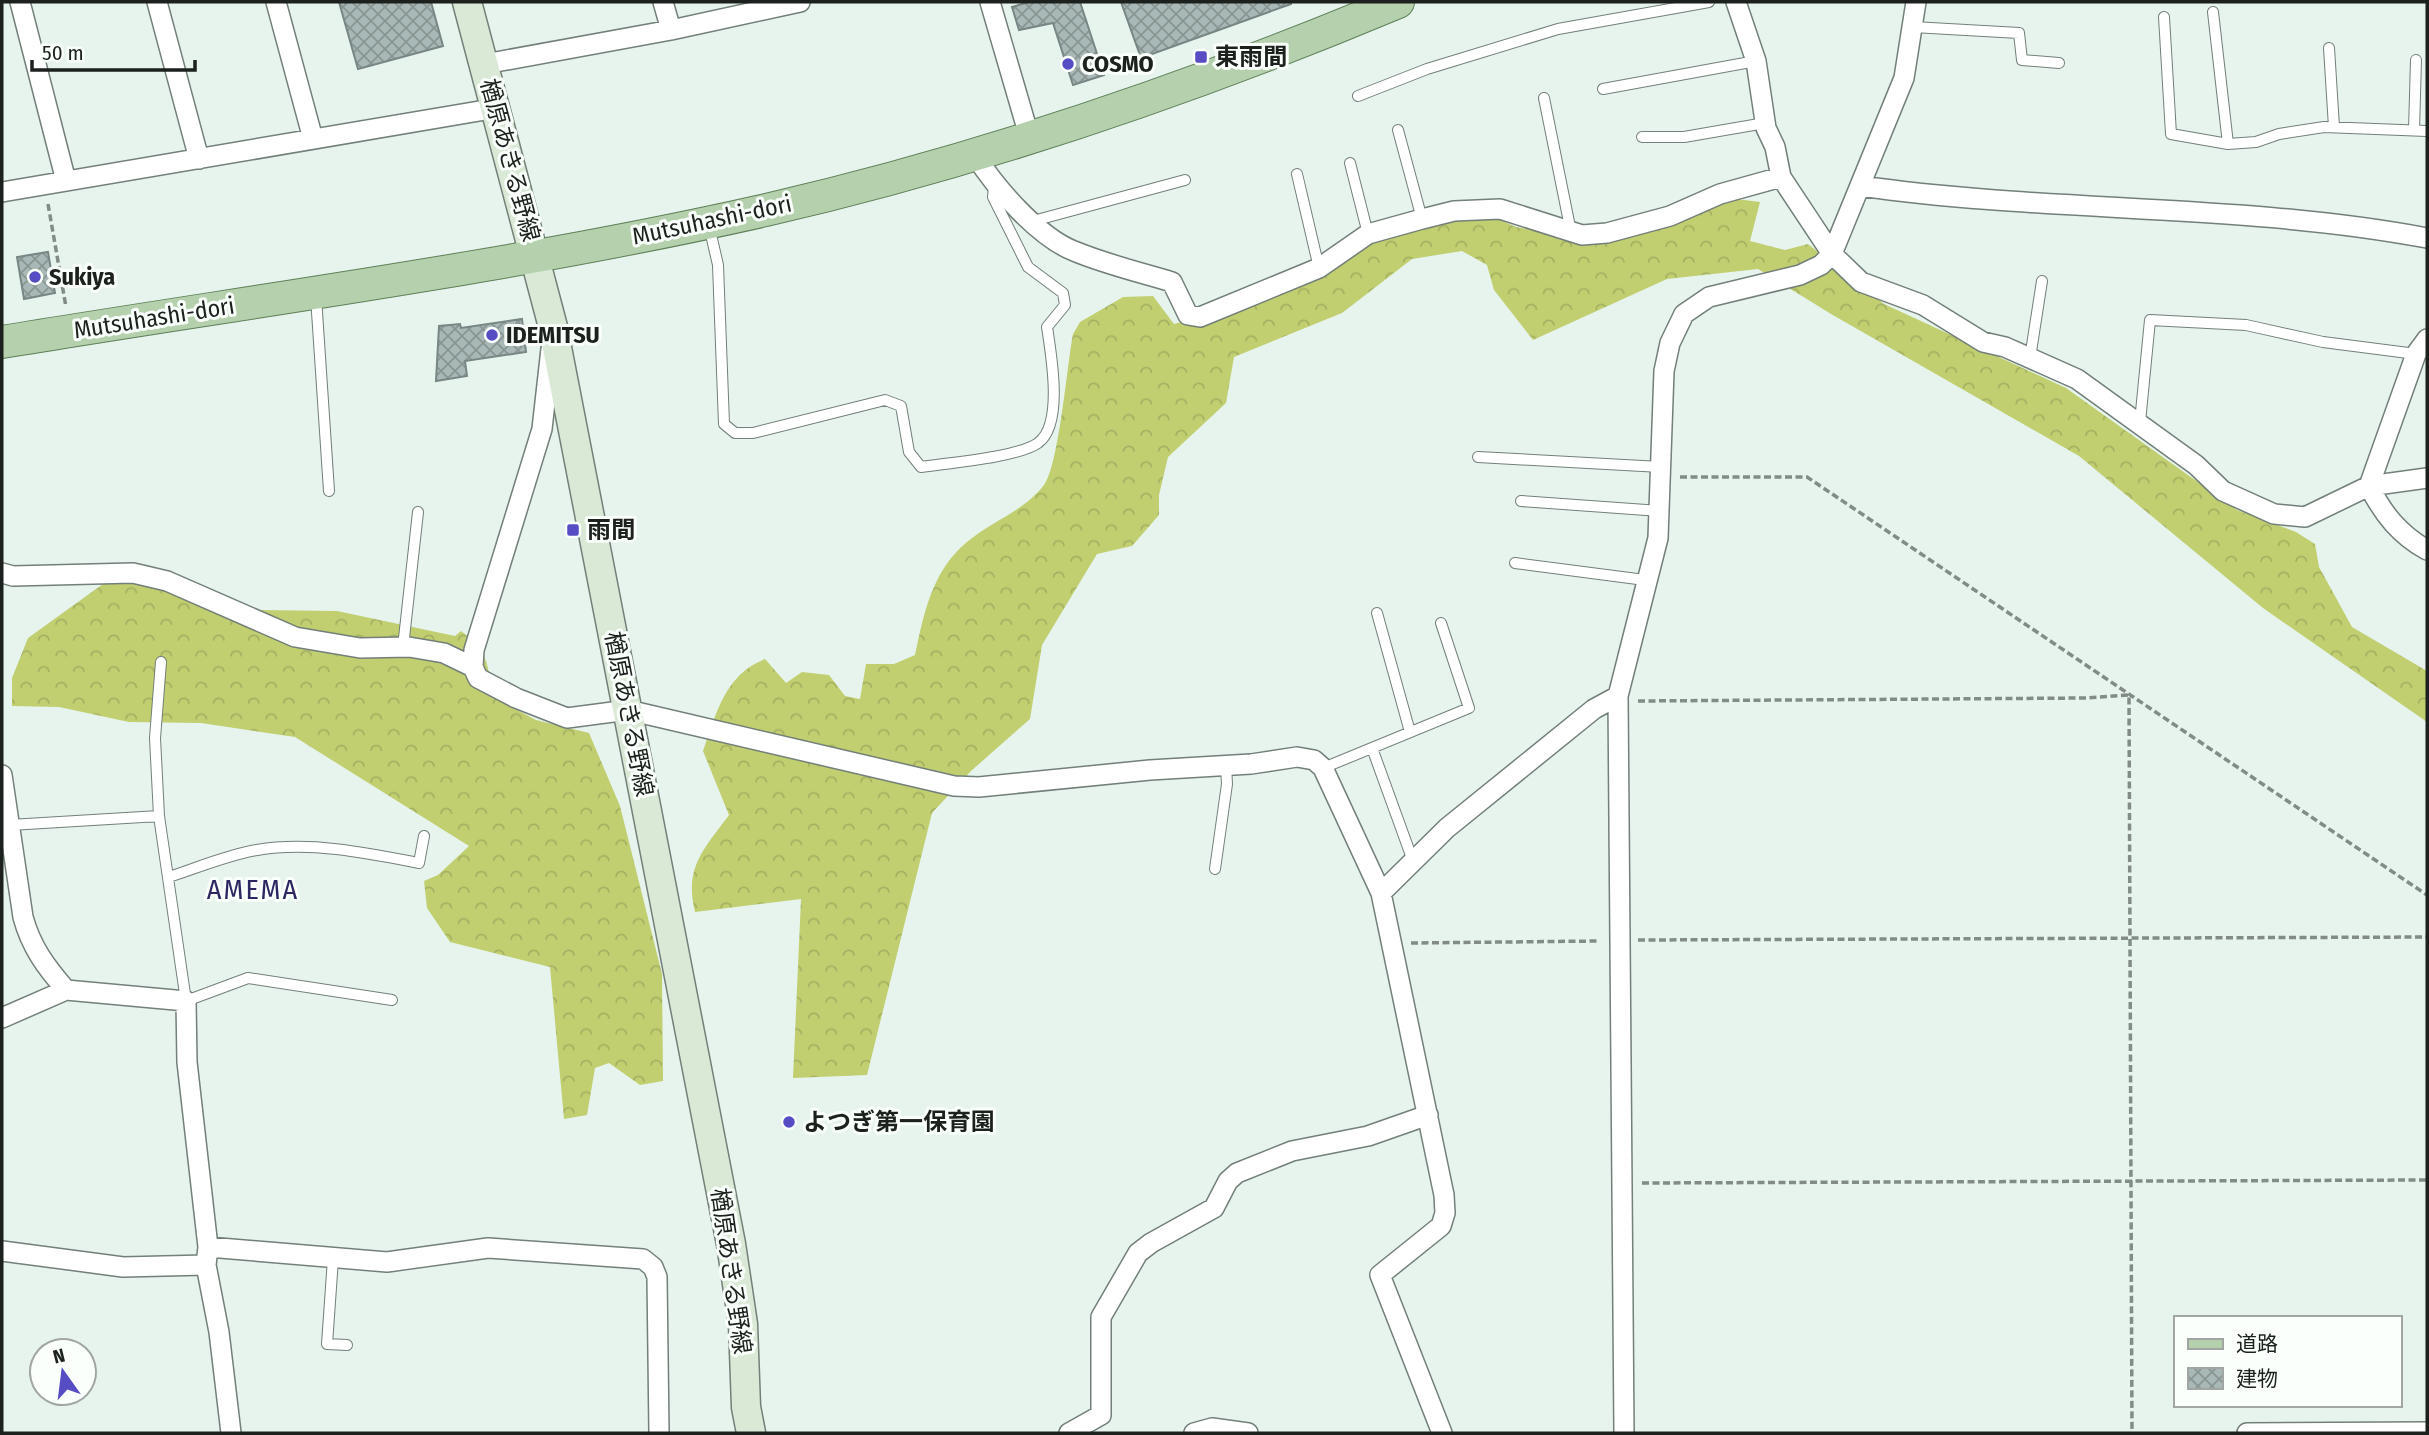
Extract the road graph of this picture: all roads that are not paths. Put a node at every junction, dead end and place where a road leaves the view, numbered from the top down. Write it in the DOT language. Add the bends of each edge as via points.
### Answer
graph roads {
  1 [pos="20,2"];
  2 [pos="157,2"];
  3 [pos="276,2"];
  4 [pos="467,2"];
  5 [pos="663,2"];
  6 [pos="800,2"];
  7 [pos="990,2"];
  8 [pos="1398,2"];
  9 [pos="1709,2"];
  10 [pos="1916,2"];
  11 [pos="1739,3"];
  12 [pos="2213,12"];
  13 [pos="2164,17"];
  14 [pos="1913,27"];
  15 [pos="671,30"];
  16 [pos="2329,48"];
  17 [pos="2416,60"];
  18 [pos="1756,61"];
  19 [pos="2059,63"];
  20 [pos="485,64"];
  21 [pos="1603,89"];
  22 [pos="1358,96"];
  23 [pos="1544,98"];
  24 [pos="497,108"];
  25 [pos="1765,123"];
  26 [pos="2334,127"];
  27 [pos="1398,130"];
  28 [pos="2414,130"];
  29 [pos="2427,131"];
  30 [pos="1642,137"];
  31 [pos="313,139"];
  32 [pos="1030,139"];
  33 [pos="2228,144"];
  34 [pos="975,155"];
  35 [pos="199,159"];
  36 [pos="1350,163"];
  37 [pos="1297,174"];
  38 [pos="1781,177"];
  39 [pos="1185,180"];
  40 [pos="66,181"];
  41 [pos="994,186"];
  42 [pos="1861,186"];
  43 [pos="2,192"];
  44 [pos="1422,219"];
  45 [pos="1033,221"];
  46 [pos="708,222"];
  47 [pos="1571,233"];
  48 [pos="1368,234"];
  49 [pos="2427,238"];
  50 [pos="1832,254"];
  51 [pos="535,256"];
  52 [pos="1320,268"];
  53 [pos="2042,281"];
  54 [pos="316,293"];
  55 [pos="553,327"];
  56 [pos="2,342"];
  57 [pos="2422,346"];
  58 [pos="2030,358"];
  59 [pos="2140,422"];
  60 [pos="1478,457"];
  61 [pos="1661,472"];
  62 [pos="2427,478"];
  63 [pos="2370,486"];
  64 [pos="329,491"];
  65 [pos="1521,501"];
  66 [pos="1660,511"];
  67 [pos="418,512"];
  68 [pos="2427,551"];
  69 [pos="1515,563"];
  70 [pos="2,573"];
  71 [pos="1645,580"];
  72 [pos="1377,613"];
  73 [pos="1441,622"];
  74 [pos="403,647"];
  75 [pos="161,662"];
  76 [pos="473,667"];
  77 [pos="1618,696"];
  78 [pos="628,710"];
  79 [pos="1410,732"];
  80 [pos="1372,748"];
  81 [pos="1226,766"];
  82 [pos="1323,768"];
  83 [pos="2,775"];
  84 [pos="159,816"];
  85 [pos="6,826"];
  86 [pos="424,836"];
  87 [pos="1413,861"];
  88 [pos="1215,869"];
  89 [pos="169,877"];
  90 [pos="1381,893"];
  91 [pos="66,990"];
  92 [pos="392,1000"];
  93 [pos="186,1001"];
  94 [pos="2,1018"];
  95 [pos="1428,1115"];
  96 [pos="2,1251"];
  97 [pos="207,1256"];
  98 [pos="333,1259"];
  99 [pos="347,1345"];
  100 [pos="2427,1432"];
  101 [pos="231,1433"];
  102 [pos="659,1433"];
  103 [pos="751,1433"];
  104 [pos="1069,1433"];
  105 [pos="1194,1433"];
  106 [pos="1248,1433"];
  107 [pos="1442,1433"];
  108 [pos="1624,1433"];
  109 [pos="2246,1433"];
  1 -- 40 [label="street"];
  2 -- 35 [label="street"];
  3 -- 31 [label="street"];
  4 -- 20 [label="main road, 楢原あきる野線"];
  5 -- 15 [label="street"];
  6 -- 15 [label="street"];
  7 -- 32 [label="street"];
  8 -- 32 [label="main road, Mutsuhashi-dori" via="1245,65"];
  9 -- 22 [label="lane" via="1558,29 1427,69"];
  10 -- 14 [label="street"];
  11 -- 18 [label="street"];
  12 -- 33 [label="lane"];
  13 -- 33 [label="lane" via="2171,134"];
  14 -- 19 [label="lane" via="2019,33 2022,60"];
  14 -- 42 [label="street" via="1904,78"];
  15 -- 20 [label="street"];
  16 -- 26 [label="lane"];
  17 -- 28 [label="lane"];
  18 -- 21 [label="lane"];
  18 -- 25 [label="street"];
  20 -- 24 [label="main road, 楢原あきる野線"];
  23 -- 47 [label="lane"];
  24 -- 31 [label="street"];
  24 -- 51 [label="main road, 楢原あきる野線"];
  25 -- 30 [label="lane" via="1684,137"];
  25 -- 38 [label="street"];
  26 -- 28 [label="lane"];
  26 -- 33 [label="lane"];
  27 -- 44 [label="lane"];
  28 -- 29 [label="lane"];
  31 -- 35 [label="street"];
  32 -- 34 [label="main road, Mutsuhashi-dori"];
  34 -- 41 [label="street"];
  34 -- 46 [label="main road, Mutsuhashi-dori"];
  35 -- 40 [label="street"];
  36 -- 48 [label="lane"];
  37 -- 52 [label="lane"];
  38 -- 47 [label="street" via="1607,233"];
  38 -- 50 [label="street"];
  39 -- 45 [label="lane"];
  40 -- 43 [label="street"];
  41 -- 45 [label="street"];
  41 -- 46 [label="lane" via="993,197 1028,267 1063,293 1065,305 1047,327 1053,369 1052,415 1047,433 1038,443 1014,452 921,467 909,452 901,406 885,400 753,433 735,433 724,424 718,265"];
  42 -- 49 [label="street" via="1922,195 2298,221"];
  42 -- 50 [label="street"];
  44 -- 47 [label="street" via="1454,211 1500,209"];
  44 -- 48 [label="street"];
  45 -- 52 [label="street" via="1071,250 1172,282 1188,315 1200,317"];
  46 -- 51 [label="main road, Mutsuhashi-dori"];
  48 -- 52 [label="street"];
  50 -- 58 [label="street" via="1861,282 1923,305 1983,342"];
  50 -- 61 [label="street" via="1800,275 1709,297 1684,314 1670,342 1664,371"];
  51 -- 54 [label="main road, Mutsuhashi-dori"];
  51 -- 55 [label="main road, 楢原あきる野線"];
  53 -- 58 [label="lane"];
  54 -- 56 [label="main road, Mutsuhashi-dori"];
  54 -- 64 [label="lane"];
  55 -- 76 [label="street" via="542,429 474,650"];
  55 -- 78 [label="main road, 楢原あきる野線"];
  57 -- 59 [label="lane" via="2323,342 2246,325 2150,320"];
  57 -- 63 [label="street"];
  58 -- 59 [label="street" via="2077,379"];
  59 -- 63 [label="street" via="2223,491 2274,514 2305,517"];
  60 -- 61 [label="lane"];
  61 -- 66 [label="street"];
  62 -- 63 [label="street"];
  63 -- 68 [label="street" via="2405,538"];
  65 -- 66 [label="lane"];
  66 -- 71 [label="street" via="1658,538"];
  67 -- 74 [label="lane"];
  69 -- 71 [label="lane"];
  70 -- 74 [label="street" via="133,573 167,581 295,638 360,648"];
  71 -- 77 [label="street"];
  72 -- 79 [label="lane"];
  73 -- 79 [label="lane" via="1469,708"];
  74 -- 76 [label="street" via="444,653"];
  75 -- 84 [label="lane" via="155,738"];
  76 -- 78 [label="street" via="478,678 567,718"];
  77 -- 87 [label="street" via="1594,709"];
  77 -- 108 [label="street"];
  78 -- 81 [label="street" via="954,786 979,788"];
  78 -- 103 [label="main road, 楢原あきる野線" via="731,1244 743,1324"];
  79 -- 80 [label="lane"];
  80 -- 82 [label="lane"];
  80 -- 87 [label="lane"];
  81 -- 82 [label="street" via="1297,757 1314,760"];
  81 -- 88 [label="lane"];
  82 -- 90 [label="street"];
  83 -- 85 [label="street"];
  84 -- 85 [label="lane"];
  84 -- 89 [label="lane"];
  85 -- 91 [label="street" via="29,938 39,959"];
  86 -- 89 [label="lane" via="419,863 291,847 256,850"];
  87 -- 90 [label="street"];
  89 -- 93 [label="lane"];
  90 -- 95 [label="street"];
  91 -- 93 [label="street"];
  91 -- 94 [label="street"];
  92 -- 93 [label="lane" via="248,978"];
  93 -- 97 [label="street" via="187,1062"];
  95 -- 104 [label="street" via="1368,1136 1292,1151 1237,1173 1214,1208 1138,1253 1101,1317 1101,1415"];
  95 -- 107 [label="street" via="1445,1213 1441,1226 1380,1275"];
  96 -- 97 [label="street" via="123,1267"];
  97 -- 98 [label="street"];
  97 -- 101 [label="street"];
  98 -- 99 [label="lane" via="327,1344"];
  98 -- 102 [label="street" via="387,1262 488,1248 643,1259 657,1277"];
  100 -- 109 [label="street"];
  105 -- 106 [label="street" via="1212,1429"];
}
